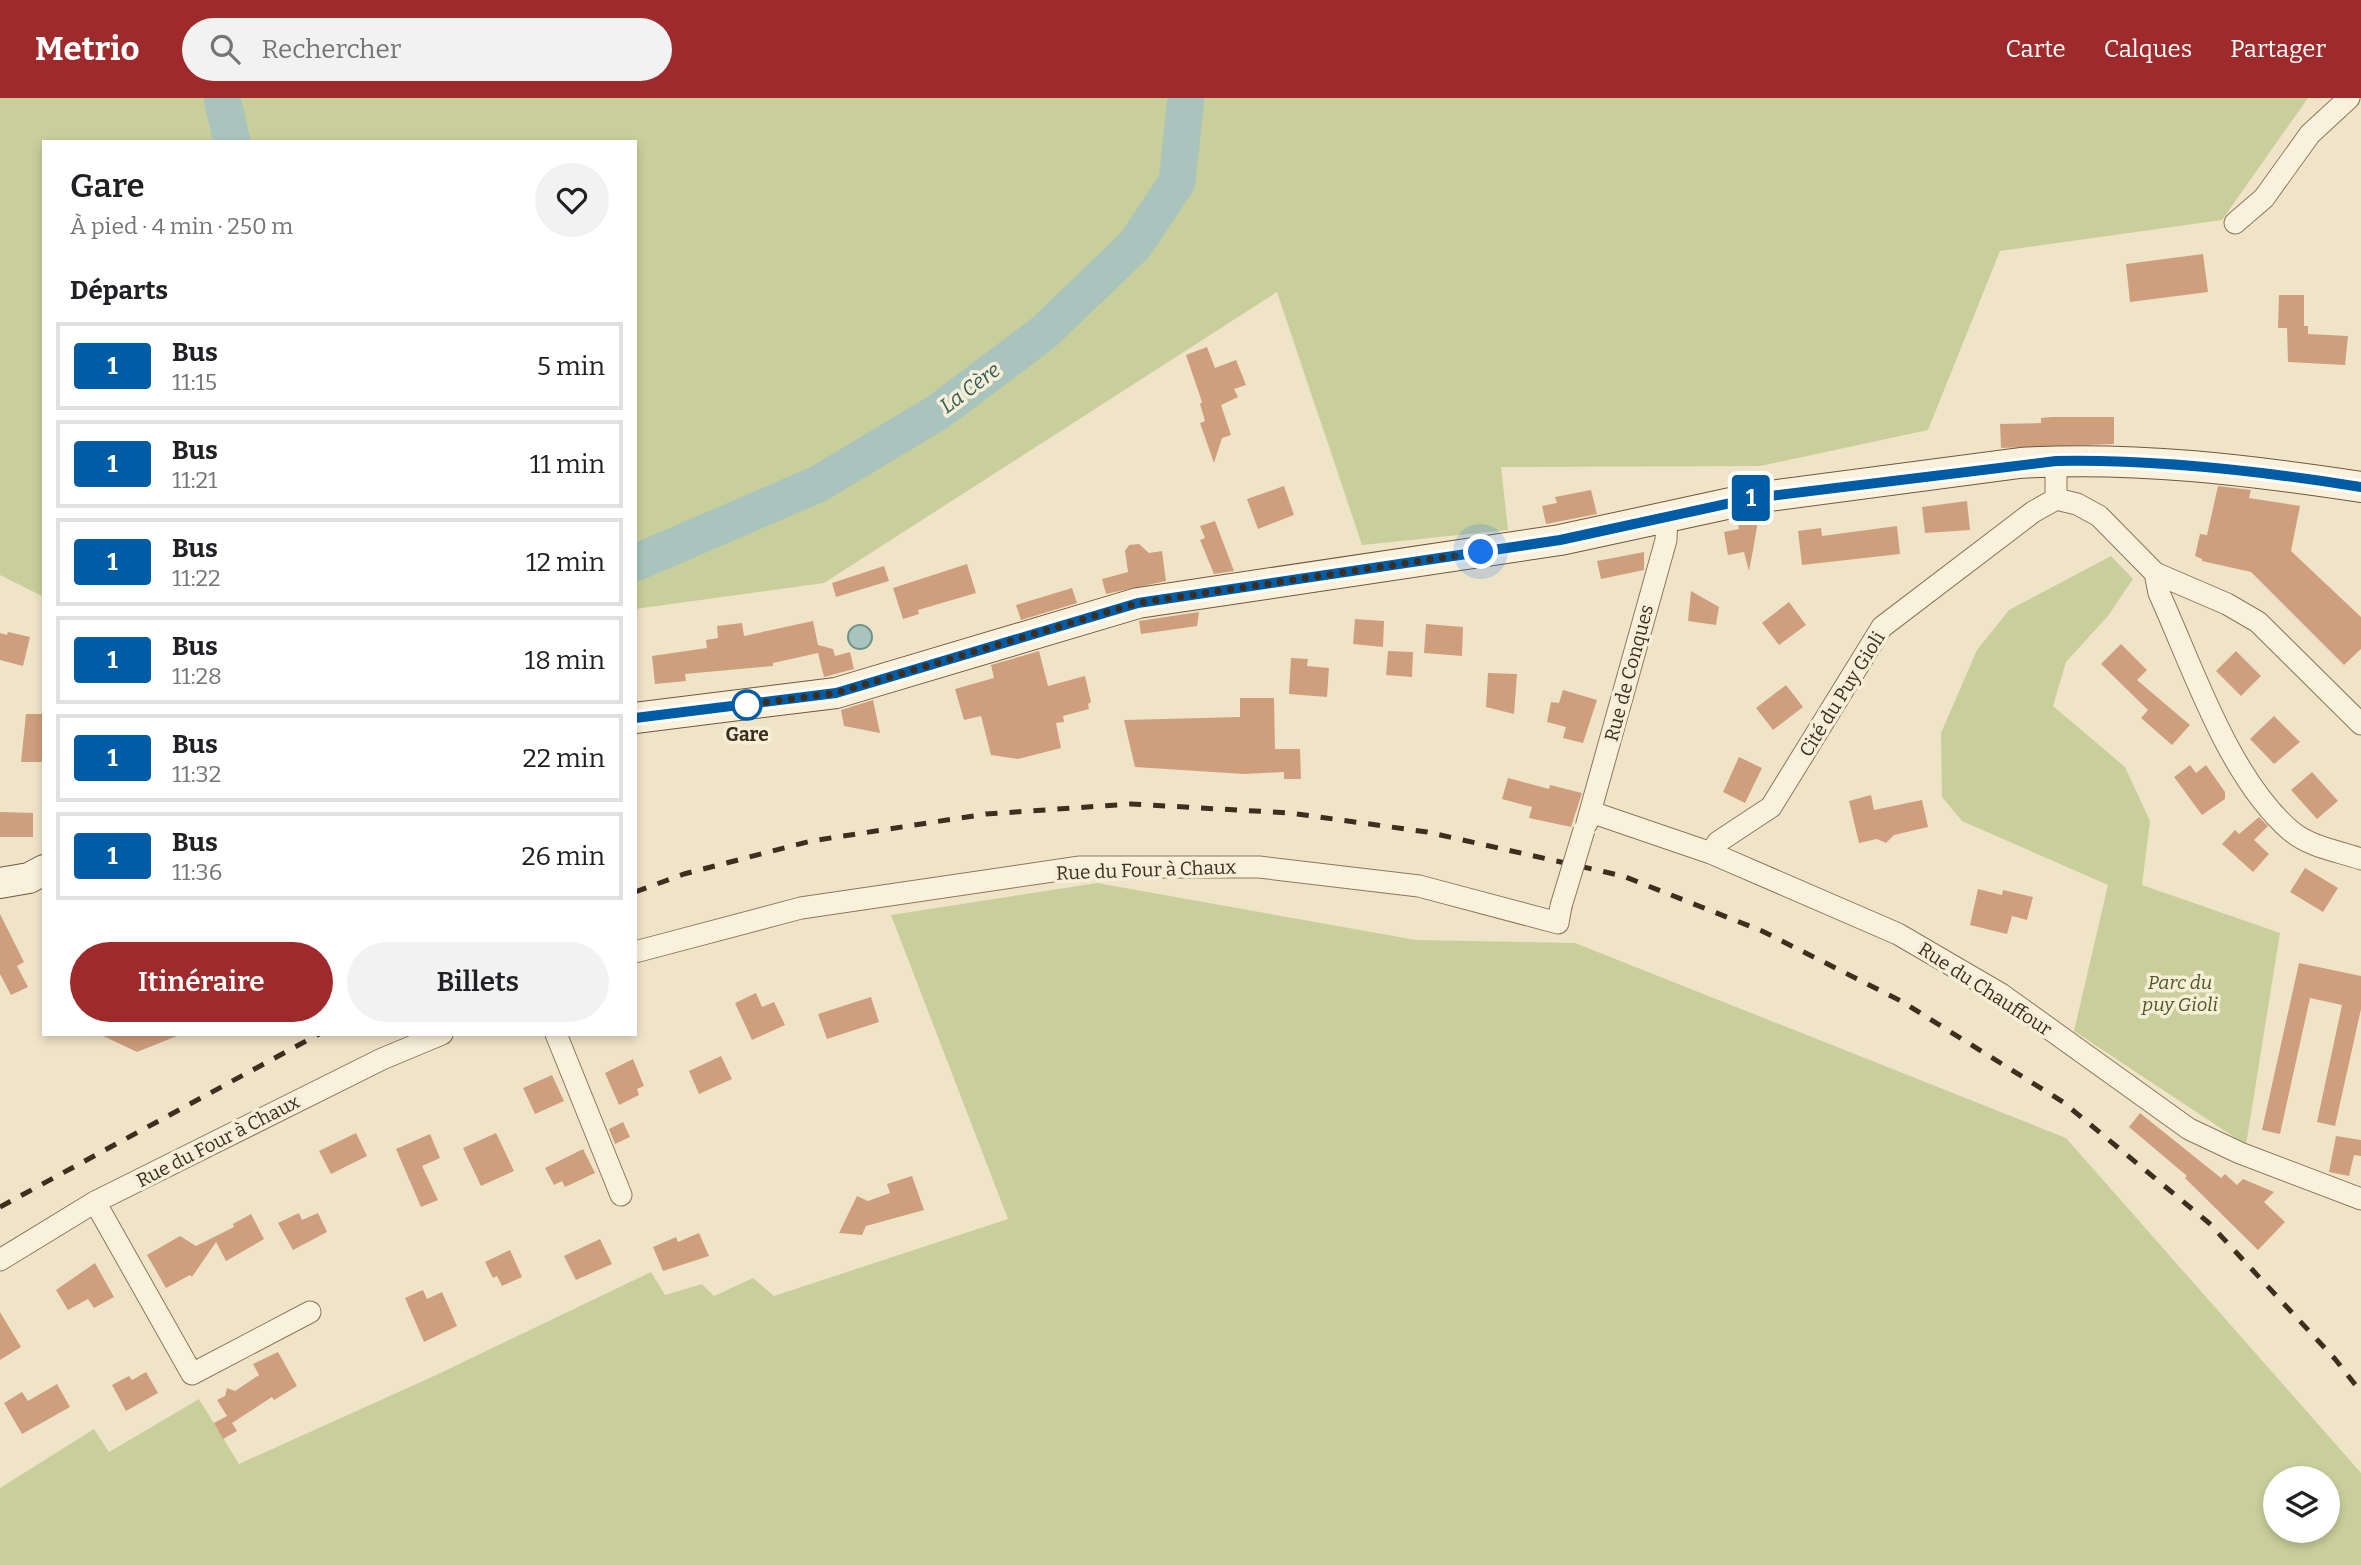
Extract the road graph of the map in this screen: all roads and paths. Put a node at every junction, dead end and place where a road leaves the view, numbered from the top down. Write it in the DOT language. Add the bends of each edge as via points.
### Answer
graph roads {
  1 [pos="2349,98"];
  2 [pos="2235,223"];
  3 [pos="2056,461"];
  4 [pos="2361,487"];
  5 [pos="2056,499"];
  6 [pos="1667,514"];
  7 [pos="2155,573"];
  8 [pos="637,718"];
  9 [pos="2361,724"];
  10 [pos="1588,821"];
  11 [pos="1711,853"];
  12 [pos="2361,859"];
  13 [pos="42,871"];
  14 [pos="0,883"];
  15 [pos="1561,906"];
  16 [pos="637,951"];
  17 [pos="437,1036"];
  18 [pos="556,1036"];
  19 [pos="621,1195"];
  20 [pos="2361,1199"];
  21 [pos="95,1202"];
  22 [pos="0,1260"];
  23 [pos="310,1312"];
  1 -- 2 [label="street" via="2310,134 2264,198"];
  3 -- 4 [label="street" via="2215,468"];
  3 -- 5 [label="street"];
  3 -- 6 [label="street" via="1754,498"];
  5 -- 7 [label="street" via="2099,516"];
  5 -- 11 [label="street, Cité du Puy Gioli" via="1882,627 1771,807 1718,842"];
  6 -- 8 [label="street" via="1560,540 1138,603 836,693"];
  6 -- 10 [label="street, Rue de Conques" via="1666,540"];
  7 -- 9 [label="street" via="2258,622"];
  7 -- 12 [label="street" via="2236,767 2291,831"];
  10 -- 11 [label="street, Rue du Chauffour"];
  10 -- 15 [label="street, Rue de Conques, bridge"];
  11 -- 20 [label="street, Rue du Chauffour" via="1898,934 2001,995 2189,1129"];
  13 -- 14 [label="street"];
  15 -- 16 [label="street, Rue du Four à Chaux" via="1558,923 1419,886 1259,867 1080,867 801,908"];
  17 -- 21 [label="street, Rue du Four à Chaux"];
  18 -- 19 [label="street"];
  21 -- 22 [label="street, Rue du Four à Chaux"];
  21 -- 23 [label="street" via="192,1374"];
}
